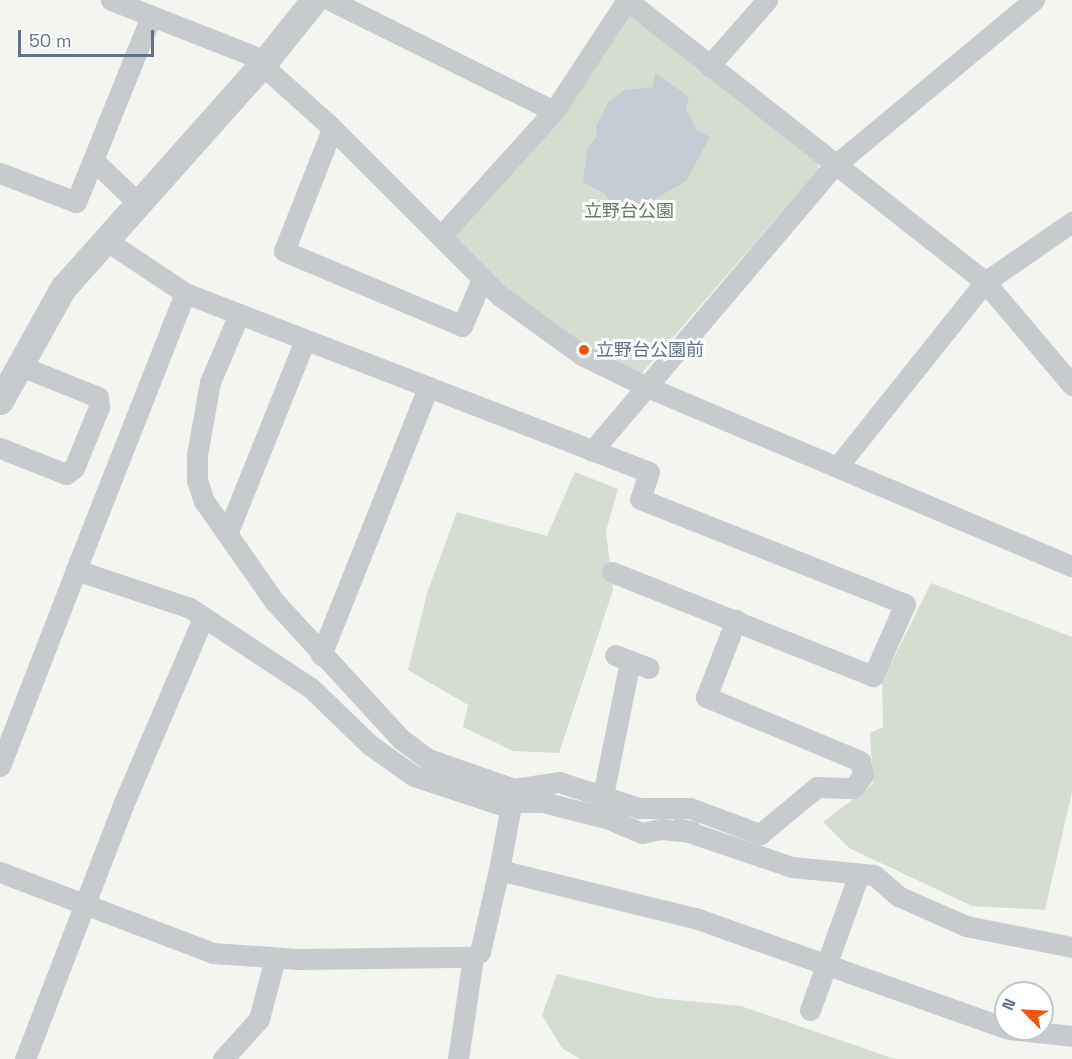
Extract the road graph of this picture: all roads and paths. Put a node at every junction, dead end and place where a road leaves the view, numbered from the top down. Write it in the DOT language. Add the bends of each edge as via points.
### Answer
graph roads {
  1 [pos="111,0"];
  2 [pos="314,0"];
  3 [pos="330,0"];
  4 [pos="627,0"];
  5 [pos="767,0"];
  6 [pos="1034,0"];
  7 [pos="151,16"];
  8 [pos="262,65"];
  9 [pos="709,66"];
  10 [pos="554,111"];
  11 [pos="332,129"];
  12 [pos="93,160"];
  13 [pos="834,166"];
  14 [pos="0,173"];
  15 [pos="138,202"];
  16 [pos="1072,222"];
  17 [pos="441,236"];
  18 [pos="104,238"];
  19 [pos="482,279"];
  20 [pos="985,282"];
  21 [pos="185,293"];
  22 [pos="239,314"];
  23 [pos="305,340"];
  24 [pos="18,365"];
  25 [pos="1072,385"];
  26 [pos="645,386"];
  27 [pos="428,387"];
  28 [pos="0,401"];
  29 [pos="0,448"];
  30 [pos="592,451"];
  31 [pos="838,466"];
  32 [pos="226,534"];
  33 [pos="1072,566"];
  34 [pos="76,570"];
  35 [pos="612,572"];
  36 [pos="203,618"];
  37 [pos="736,620"];
  38 [pos="321,655"];
  39 [pos="632,661"];
  40 [pos="0,766"];
  41 [pos="603,795"];
  42 [pos="513,800"];
  43 [pos="499,870"];
  44 [pos="0,872"];
  45 [pos="859,874"];
  46 [pos="85,904"];
  47 [pos="1072,946"];
  48 [pos="473,957"];
  49 [pos="275,958"];
  50 [pos="827,964"];
  51 [pos="810,1010"];
  52 [pos="994,1023"];
  53 [pos="1054,1034"];
  54 [pos="1072,1036"];
  55 [pos="25,1059"];
  56 [pos="223,1059"];
  57 [pos="458,1059"];
  1 -- 7 [label="street"];
  2 -- 8 [label="street"];
  3 -- 10 [label="street"];
  4 -- 9 [label="street"];
  4 -- 10 [label="street"];
  5 -- 9 [label="street"];
  6 -- 13 [label="street"];
  7 -- 8 [label="street" via="238,48"];
  7 -- 12 [label="street"];
  8 -- 11 [label="street"];
  8 -- 15 [label="street"];
  9 -- 13 [label="street"];
  10 -- 17 [label="street"];
  11 -- 17 [label="street"];
  11 -- 19 [label="street" via="284,251 462,326"];
  12 -- 14 [label="street" via="76,202"];
  12 -- 15 [label="street"];
  13 -- 20 [label="street"];
  13 -- 26 [label="street"];
  15 -- 18 [label="street"];
  16 -- 20 [label="street"];
  17 -- 19 [label="street"];
  18 -- 21 [label="street"];
  18 -- 24 [label="street" via="63,288"];
  19 -- 26 [label="street" via="542,331"];
  20 -- 25 [label="street"];
  20 -- 31 [label="street"];
  21 -- 22 [label="street"];
  21 -- 34 [label="street"];
  22 -- 23 [label="street"];
  22 -- 32 [label="street" via="210,382 197,455 197,480 204,501"];
  23 -- 27 [label="street"];
  23 -- 32 [label="street"];
  24 -- 28 [label="street"];
  24 -- 29 [label="street" via="98,397 99,407 74,468 66,474"];
  26 -- 30 [label="street"];
  26 -- 31 [label="street"];
  27 -- 30 [label="street"];
  27 -- 38 [label="street"];
  30 -- 37 [label="street" via="649,472 640,499 905,603 873,676"];
  31 -- 33 [label="street"];
  32 -- 38 [label="street"];
  34 -- 36 [label="street" via="190,608"];
  34 -- 40 [label="street"];
  35 -- 37 [label="street"];
  36 -- 42 [label="street" via="311,688 370,746 414,776"];
  36 -- 46 [label="street"];
  37 -- 41 [label="street" via="706,697 860,761 863,775 858,782 853,788 816,787 760,834 690,808 639,808"];
  38 -- 42 [label="street" via="401,739 428,759"];
  39 -- 41 [label="street"];
  41 -- 42 [label="street" via="559,782"];
  42 -- 43 [label="street"];
  42 -- 45 [label="street" via="543,802 609,819 642,833 661,829 688,832 792,867"];
  43 -- 48 [label="street" via="480,952"];
  43 -- 50 [label="street" via="695,918"];
  44 -- 46 [label="street"];
  45 -- 47 [label="street" via="874,875 898,896 966,926"];
  45 -- 50 [label="street"];
  46 -- 49 [label="street" via="213,953"];
  46 -- 55 [label="street"];
  48 -- 49 [label="street"];
  48 -- 57 [label="street"];
  49 -- 56 [label="street" via="259,1019"];
  50 -- 51 [label="street"];
  50 -- 52 [label="street"];
  53 -- 54 [label="street"];
}
